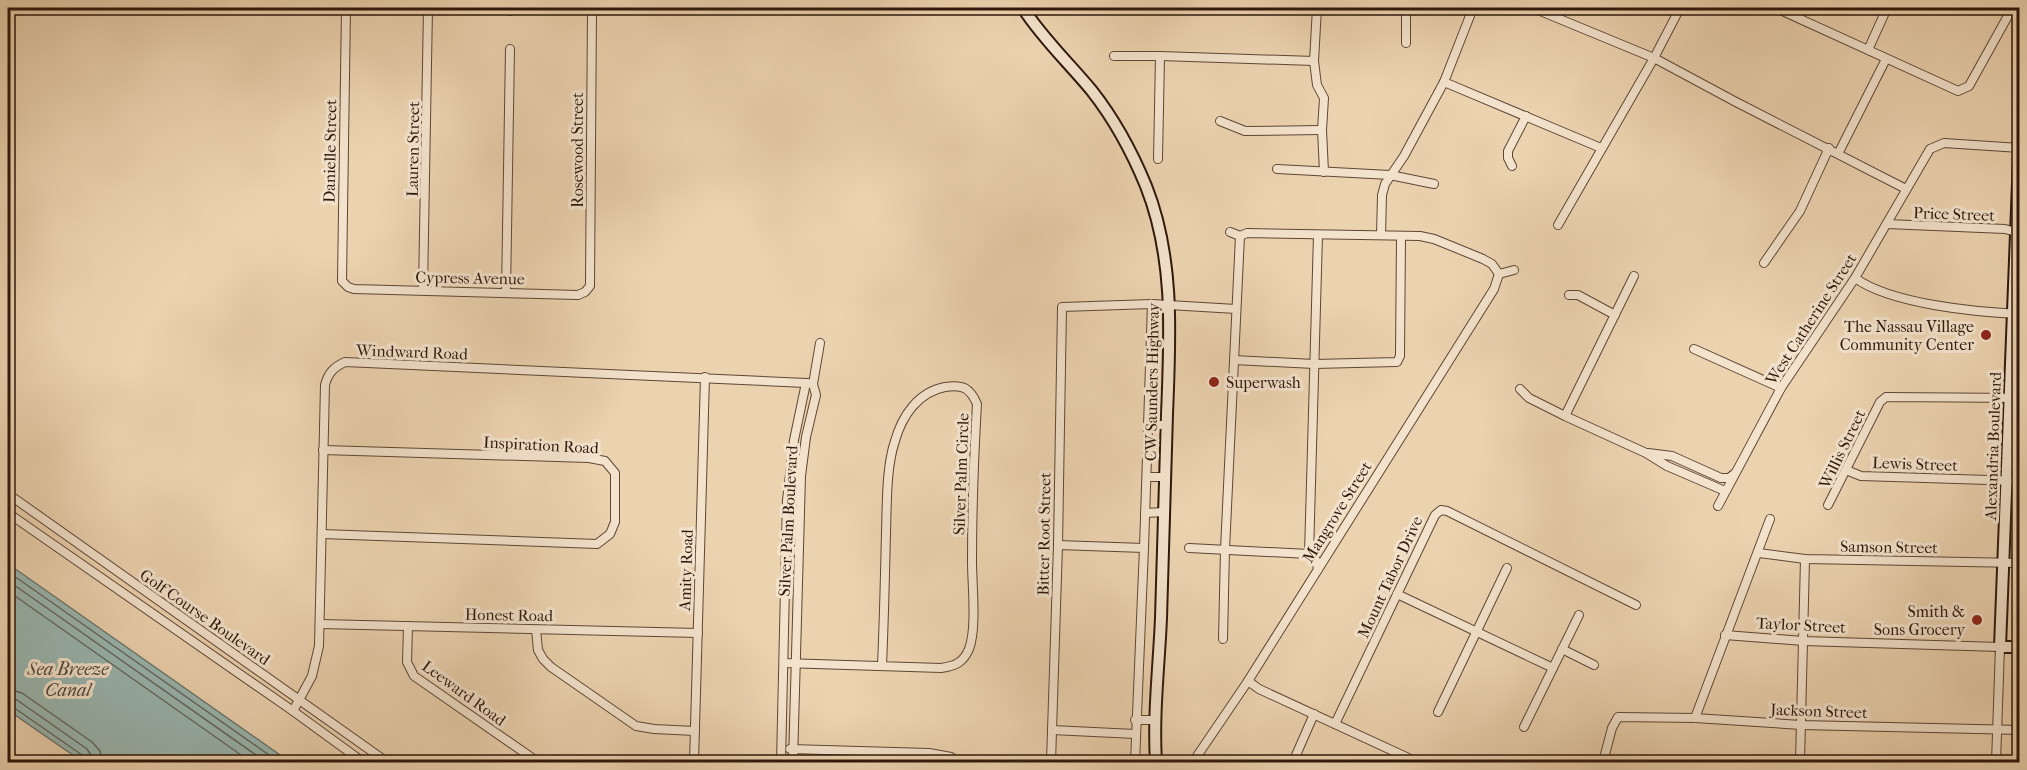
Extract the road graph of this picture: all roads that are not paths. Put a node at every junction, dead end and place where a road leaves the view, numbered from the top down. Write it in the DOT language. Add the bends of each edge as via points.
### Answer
graph roads {
  1 [pos="346,8"];
  2 [pos="428,8"];
  3 [pos="592,8"];
  4 [pos="1023,8"];
  5 [pos="1317,8"];
  6 [pos="1406,8"];
  7 [pos="1473,8"];
  8 [pos="1533,8"];
  9 [pos="1680,8"];
  10 [pos="1776,8"];
  11 [pos="1887,8"];
  12 [pos="2015,8"];
  13 [pos="1406,43"];
  14 [pos="510,49"];
  15 [pos="1868,50"];
  16 [pos="1114,56"];
  17 [pos="1160,56"];
  18 [pos="1654,58"];
  19 [pos="1886,59"];
  20 [pos="1314,61"];
  21 [pos="1444,82"];
  22 [pos="1526,116"];
  23 [pos="1220,121"];
  24 [pos="1322,130"];
  25 [pos="2019,131"];
  26 [pos="1601,148"];
  27 [pos="1829,148"];
  28 [pos="2019,148"];
  29 [pos="1839,153"];
  30 [pos="1158,159"];
  31 [pos="1512,166"];
  32 [pos="1278,169"];
  33 [pos="1324,172"];
  34 [pos="1390,175"];
  35 [pos="1434,184"];
  36 [pos="1906,189"];
  37 [pos="1887,224"];
  38 [pos="1558,225"];
  39 [pos="1230,232"];
  40 [pos="2018,232"];
  41 [pos="1318,235"];
  42 [pos="1382,235"];
  43 [pos="1240,236"];
  44 [pos="1401,236"];
  45 [pos="1764,262"];
  46 [pos="1514,270"];
  47 [pos="1499,274"];
  48 [pos="1634,276"];
  49 [pos="1855,279"];
  50 [pos="354,289"];
  51 [pos="423,290"];
  52 [pos="506,292"];
  53 [pos="585,292"];
  54 [pos="1569,295"];
  55 [pos="1152,304"];
  56 [pos="1169,306"];
  57 [pos="1236,309"];
  58 [pos="2016,314"];
  59 [pos="1615,315"];
  60 [pos="820,344"];
  61 [pos="1694,349"];
  62 [pos="1234,360"];
  63 [pos="1314,364"];
  64 [pos="705,377"];
  65 [pos="809,383"];
  66 [pos="1781,388"];
  67 [pos="1521,389"];
  68 [pos="2014,398"];
  69 [pos="1565,416"];
  70 [pos="1148,425"];
  71 [pos="1167,425"];
  72 [pos="323,450"];
  73 [pos="1646,453"];
  74 [pos="1846,470"];
  75 [pos="1736,472"];
  76 [pos="1146,477"];
  77 [pos="1165,477"];
  78 [pos="2006,481"];
  79 [pos="2019,481"];
  80 [pos="1725,491"];
  81 [pos="9,497"];
  82 [pos="1828,505"];
  83 [pos="1718,506"];
  84 [pos="1164,512"];
  85 [pos="8,513"];
  86 [pos="1145,513"];
  87 [pos="1770,519"];
  88 [pos="322,534"];
  89 [pos="1058,545"];
  90 [pos="1144,548"];
  91 [pos="1189,548"];
  92 [pos="1225,549"];
  93 [pos="1759,553"];
  94 [pos="1309,554"];
  95 [pos="1805,559"];
  96 [pos="2003,562"];
  97 [pos="2019,563"];
  98 [pos="1507,568"];
  99 [pos="1318,569"];
  100 [pos="1397,594"];
  101 [pos="1636,605"];
  102 [pos="1579,615"];
  103 [pos="320,624"];
  104 [pos="408,626"];
  105 [pos="536,630"];
  106 [pos="1476,632"];
  107 [pos="698,633"];
  108 [pos="1725,635"];
  109 [pos="1224,639"];
  110 [pos="1803,641"];
  111 [pos="2000,647"];
  112 [pos="2019,648"];
  113 [pos="1562,649"];
  114 [pos="784,663"];
  115 [pos="795,663"];
  116 [pos="1594,665"];
  117 [pos="882,666"];
  118 [pos="1552,668"];
  119 [pos="1248,681"];
  120 [pos="300,700"];
  121 [pos="293,711"];
  122 [pos="1438,712"];
  123 [pos="1314,714"];
  124 [pos="1695,718"];
  125 [pos="1136,720"];
  126 [pos="1155,720"];
  127 [pos="1335,724"];
  128 [pos="1801,725"];
  129 [pos="1524,727"];
  130 [pos="1997,729"];
  131 [pos="1052,730"];
  132 [pos="2019,730"];
  133 [pos="695,731"];
  134 [pos="1135,734"];
  135 [pos="782,749"];
  136 [pos="793,749"];
  137 [pos="875,752"];
  138 [pos="363,762"];
  139 [pos="387,762"];
  140 [pos="538,762"];
  141 [pos="694,762"];
  142 [pos="782,762"];
  143 [pos="793,762"];
  144 [pos="875,762"];
  145 [pos="956,762"];
  146 [pos="1051,762"];
  147 [pos="1135,762"];
  148 [pos="1156,762"];
  149 [pos="1193,762"];
  150 [pos="1293,762"];
  151 [pos="1417,762"];
  152 [pos="1603,762"];
  153 [pos="1800,762"];
  154 [pos="1996,762"];
  1 -- 50 [label="street, Danielle Street" via="342,280"];
  2 -- 51 [label="street, Lauren Street"];
  3 -- 53 [label="street, Rosewood Street" via="590,286"];
  4 -- 56 [label="main road, CW Saunders Highway" via="1092,91 1132,156 1156,216 1165,254"];
  5 -- 20 [label="street"];
  6 -- 13 [label="street"];
  7 -- 21 [label="street"];
  8 -- 18 [label="street"];
  9 -- 18 [label="street"];
  10 -- 15 [label="street"];
  11 -- 15 [label="street"];
  12 -- 19 [label="street" via="1969,86 1962,91"];
  14 -- 52 [label="street"];
  15 -- 19 [label="street"];
  16 -- 17 [label="street"];
  17 -- 20 [label="street"];
  17 -- 30 [label="street"];
  18 -- 26 [label="street"];
  18 -- 27 [label="street"];
  19 -- 29 [label="street"];
  20 -- 24 [label="street" via="1317,85 1324,98"];
  21 -- 22 [label="street"];
  21 -- 34 [label="street"];
  22 -- 26 [label="street"];
  22 -- 31 [label="street" via="1508,151"];
  23 -- 24 [label="street" via="1245,131"];
  24 -- 33 [label="street"];
  25 -- 28 [label="main road, Alexandria Boulevard"];
  26 -- 38 [label="street"];
  27 -- 29 [label="street"];
  27 -- 45 [label="street" via="1800,211"];
  28 -- 36 [label="street, West Catherine Street" via="1944,143 1930,149"];
  28 -- 40 [label="main road, Alexandria Boulevard"];
  29 -- 36 [label="street"];
  32 -- 33 [label="street"];
  33 -- 34 [label="street"];
  34 -- 35 [label="street"];
  34 -- 42 [label="street" via="1383,195"];
  36 -- 37 [label="street, West Catherine Street"];
  37 -- 40 [label="street, Price Street"];
  37 -- 49 [label="street, West Catherine Street"];
  39 -- 43 [label="street"];
  40 -- 58 [label="main road, Alexandria Boulevard"];
  41 -- 42 [label="street"];
  41 -- 43 [label="street"];
  41 -- 63 [label="street"];
  42 -- 44 [label="street"];
  43 -- 57 [label="street"];
  44 -- 47 [label="street" via="1434,238 1492,264"];
  44 -- 63 [label="street" via="1399,360"];
  46 -- 47 [label="street"];
  47 -- 99 [label="street, Mangrove Street" via="1494,289"];
  48 -- 59 [label="street"];
  49 -- 58 [label="street" via="1913,301"];
  49 -- 66 [label="street, West Catherine Street"];
  50 -- 51 [label="street, Cypress Avenue"];
  51 -- 52 [label="street, Cypress Avenue"];
  52 -- 53 [label="street, Cypress Avenue"];
  54 -- 59 [label="street" via="1578,295"];
  55 -- 56 [label="street"];
  55 -- 70 [label="street"];
  55 -- 89 [label="street, Bitter Root Street" via="1062,307"];
  56 -- 57 [label="street"];
  56 -- 71 [label="main road, CW Saunders Highway"];
  57 -- 62 [label="street"];
  58 -- 68 [label="main road, Alexandria Boulevard"];
  59 -- 69 [label="street"];
  60 -- 65 [label="street"];
  61 -- 66 [label="street"];
  62 -- 63 [label="street"];
  62 -- 92 [label="street"];
  63 -- 94 [label="street"];
  64 -- 65 [label="street, Windward Road"];
  64 -- 72 [label="street, Windward Road" via="345,362 331,370 325,385"];
  64 -- 107 [label="street, Amity Road"];
  65 -- 114 [label="street, Silver Palm Boulevard" via="794,440 787,500"];
  65 -- 115 [label="street, Silver Palm Boulevard" via="816,395 801,476"];
  66 -- 75 [label="street, West Catherine Street"];
  67 -- 69 [label="street" via="1528,398"];
  68 -- 74 [label="street, Willis Street" via="1886,397"];
  68 -- 78 [label="main road, Alexandria Boulevard"];
  69 -- 73 [label="street"];
  70 -- 71 [label="street"];
  70 -- 76 [label="street"];
  71 -- 77 [label="main road, CW Saunders Highway"];
  72 -- 88 [label="street, Windward Road"];
  72 -- 88 [label="street, Inspiration Road" via="605,461 615,473 615,522 610,534 597,544"];
  73 -- 75 [label="street" via="1672,456 1721,478 1730,478"];
  73 -- 80 [label="street"];
  74 -- 78 [label="street, Lewis Street" via="1861,476"];
  74 -- 82 [label="street, Willis Street"];
  75 -- 80 [label="street, West Catherine Street"];
  76 -- 77 [label="street"];
  76 -- 86 [label="street"];
  77 -- 84 [label="main road, CW Saunders Highway"];
  78 -- 79 [label="street, Lewis Street"];
  78 -- 96 [label="main road, Alexandria Boulevard"];
  80 -- 83 [label="street, West Catherine Street"];
  81 -- 120 [label="street, Golf Course Boulevard"];
  84 -- 86 [label="street"];
  84 -- 126 [label="main road, CW Saunders Highway"];
  85 -- 121 [label="street, Golf Course Boulevard"];
  86 -- 90 [label="street"];
  87 -- 93 [label="street"];
  88 -- 103 [label="street, Windward Road"];
  89 -- 90 [label="street"];
  89 -- 131 [label="street, Bitter Root Street"];
  90 -- 125 [label="street"];
  91 -- 92 [label="street"];
  92 -- 94 [label="street"];
  92 -- 109 [label="street"];
  93 -- 95 [label="street, Samson Street"];
  93 -- 108 [label="street"];
  94 -- 99 [label="street"];
  95 -- 96 [label="street, Samson Street"];
  95 -- 110 [label="street"];
  96 -- 97 [label="street, Samson Street"];
  96 -- 111 [label="main road, Alexandria Boulevard"];
  98 -- 106 [label="street"];
  99 -- 119 [label="street, Mangrove Street"];
  100 -- 101 [label="street, Mount Tabor Drive" via="1435,515 1444,510"];
  100 -- 106 [label="street"];
  100 -- 127 [label="street, Mount Tabor Drive"];
  102 -- 113 [label="street"];
  103 -- 104 [label="street, Honest Road"];
  103 -- 120 [label="street, Windward Road" via="316,662"];
  104 -- 105 [label="street, Honest Road"];
  104 -- 140 [label="street, Leeward Road" via="407,662 414,676"];
  105 -- 107 [label="street, Honest Road"];
  105 -- 133 [label="street" via="543,659 630,723"];
  106 -- 118 [label="street"];
  106 -- 122 [label="street"];
  107 -- 133 [label="street, Amity Road"];
  108 -- 110 [label="street, Taylor Street"];
  108 -- 124 [label="street"];
  110 -- 111 [label="street, Taylor Street"];
  110 -- 128 [label="street"];
  111 -- 112 [label="main road, Taylor Street"];
  111 -- 130 [label="street, Alexandria Boulevard"];
  113 -- 116 [label="street"];
  113 -- 118 [label="street"];
  114 -- 115 [label="street, Silver Palm Circle"];
  114 -- 135 [label="street, Silver Palm Boulevard"];
  115 -- 117 [label="street, Silver Palm Circle"];
  115 -- 136 [label="street, Silver Palm Boulevard"];
  117 -- 117 [label="street, Silver Palm Circle" via="888,489 894,441 917,400 935,389 962,386 971,392 977,404 970,647 956,666"];
  118 -- 129 [label="street"];
  119 -- 123 [label="street"];
  119 -- 149 [label="street, Mangrove Street"];
  120 -- 121 [label="street, Windward Road"];
  120 -- 139 [label="street, Golf Course Boulevard"];
  121 -- 138 [label="street, Golf Course Boulevard"];
  123 -- 127 [label="street"];
  123 -- 150 [label="street"];
  124 -- 128 [label="street, Jackson Street"];
  124 -- 152 [label="street, Jackson Street" via="1618,717 1611,728"];
  125 -- 126 [label="street"];
  125 -- 134 [label="street"];
  126 -- 148 [label="main road, CW Saunders Highway"];
  127 -- 151 [label="street"];
  128 -- 130 [label="street, Jackson Street"];
  128 -- 153 [label="street"];
  130 -- 132 [label="street, Jackson Street"];
  130 -- 154 [label="street, Alexandria Boulevard"];
  131 -- 134 [label="street"];
  131 -- 146 [label="street, Bitter Root Street"];
  133 -- 141 [label="street, Amity Road"];
  134 -- 147 [label="street"];
  135 -- 136 [label="street"];
  135 -- 142 [label="street, Silver Palm Boulevard"];
  136 -- 137 [label="street"];
  136 -- 143 [label="street, Silver Palm Boulevard"];
  137 -- 144 [label="street"];
  137 -- 145 [label="street" via="929,753 951,757"];
}
